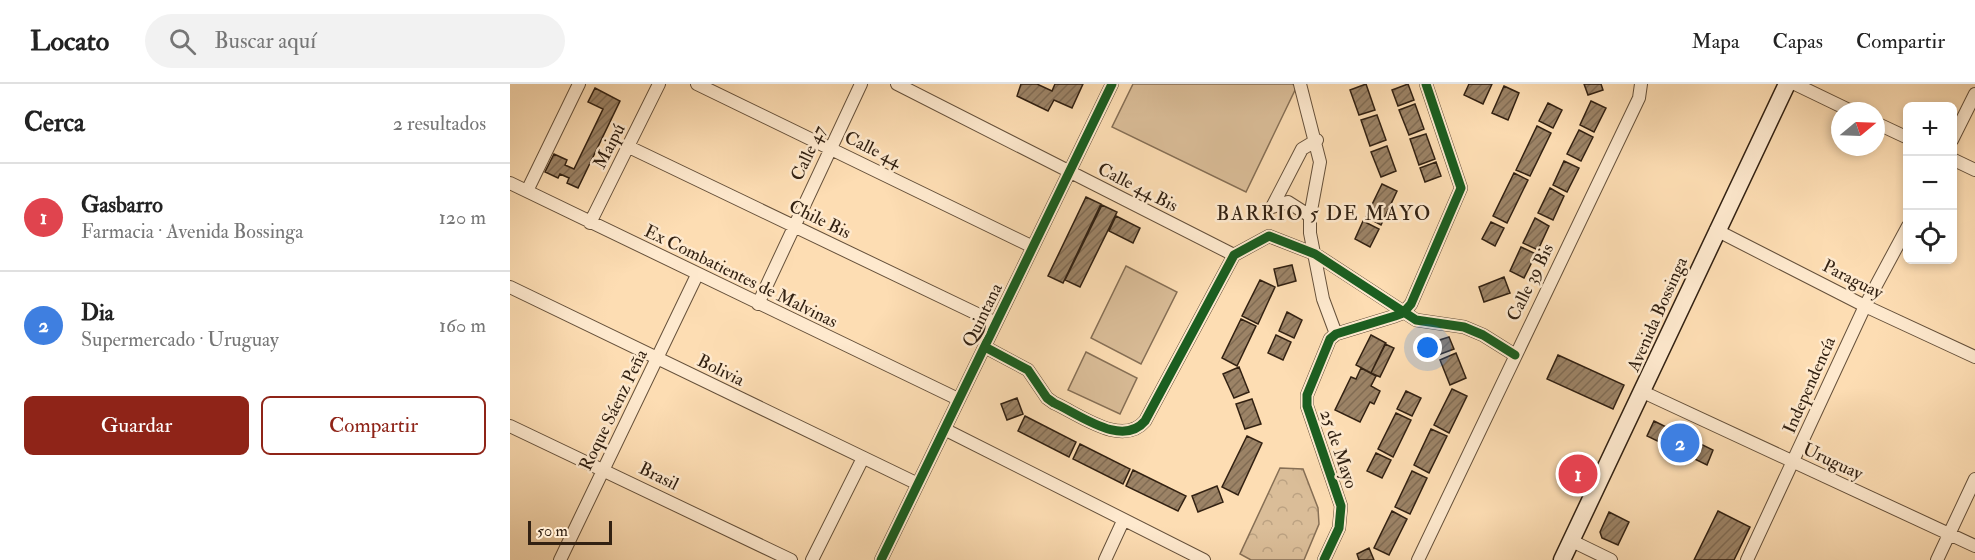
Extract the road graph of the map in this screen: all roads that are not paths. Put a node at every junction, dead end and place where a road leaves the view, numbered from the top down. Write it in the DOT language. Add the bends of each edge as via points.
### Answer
graph roads {
  1 [pos="579,84"];
  2 [pos="659,84"];
  3 [pos="696,84"];
  4 [pos="861,84"];
  5 [pos="897,84"];
  6 [pos="1112,84"];
  7 [pos="1300,84"];
  8 [pos="1426,84"];
  9 [pos="1641,84"];
  10 [pos="1787,84"];
  11 [pos="1795,84"];
  12 [pos="1975,93"];
  13 [pos="1832,102"];
  14 [pos="1885,127"];
  15 [pos="1957,131"];
  16 [pos="1903,136"];
  17 [pos="1317,140"];
  18 [pos="629,147"];
  19 [pos="830,148"];
  20 [pos="1957,161"];
  21 [pos="1071,170"];
  22 [pos="1975,170"];
  23 [pos="510,183"];
  24 [pos="527,191"];
  25 [pos="1310,216"];
  26 [pos="590,223"];
  27 [pos="794,226"];
  28 [pos="1716,230"];
  29 [pos="1903,235"];
  30 [pos="1033,247"];
  31 [pos="1315,254"];
  32 [pos="1234,255"];
  33 [pos="697,275"];
  34 [pos="510,287"];
  35 [pos="758,304"];
  36 [pos="1865,306"];
  37 [pos="1403,313"];
  38 [pos="996,323"];
  39 [pos="1336,333"];
  40 [pos="985,347"];
  41 [pos="1515,355"];
  42 [pos="1975,357"];
  43 [pos="658,360"];
  44 [pos="1643,392"];
  45 [pos="958,399"];
  46 [pos="510,426"];
  47 [pos="946,430"];
  48 [pos="862,458"];
  49 [pos="1793,462"];
  50 [pos="603,469"];
  51 [pos="1975,480"];
  52 [pos="918,484"];
  53 [pos="1123,521"];
  54 [pos="1950,534"];
  55 [pos="1572,541"];
  56 [pos="1975,546"];
  57 [pos="560,560"];
  58 [pos="791,560"];
  59 [pos="812,560"];
  60 [pos="881,560"];
  61 [pos="1105,560"];
  62 [pos="1204,560"];
  63 [pos="1324,560"];
  64 [pos="1418,560"];
  65 [pos="1562,560"];
  66 [pos="1611,560"];
  67 [pos="1747,560"];
  68 [pos="1937,560"];
  1 -- 24 [label="street"];
  2 -- 18 [label="street, Maipú"];
  3 -- 19 [label="street, Calle 44"];
  4 -- 19 [label="street, Calle 47"];
  5 -- 21 [label="street, Calle 44 Bis"];
  6 -- 21 [label="street, Quintana"];
  7 -- 17 [label="street"];
  8 -- 37 [label="street" via="1461,188 1411,304"];
  9 -- 41 [label="street, Calle 39 Bis" via="1639,98"];
  10 -- 28 [label="main road, Avenida Bossinga"];
  11 -- 13 [label="street"];
  12 -- 15 [label="street"];
  14 -- 16 [label="street"];
  17 -- 25 [label="street" via="1320,162"];
  17 -- 25 [label="street" via="1302,148 1272,207 1288,202"];
  18 -- 26 [label="street, Maipú"];
  18 -- 27 [label="street, Chile Bis"];
  19 -- 27 [label="street, Calle 47"];
  19 -- 30 [label="street, Calle 44"];
  20 -- 22 [label="street"];
  21 -- 30 [label="street, Quintana"];
  21 -- 32 [label="street, Calle 44 Bis"];
  23 -- 24 [label="street, Ex Combatientes de Malvinas"];
  24 -- 26 [label="street, Ex Combatientes de Malvinas"];
  25 -- 31 [label="street"];
  26 -- 33 [label="street, Ex Combatientes de Malvinas"];
  27 -- 35 [label="street, Calle 47"];
  27 -- 38 [label="street, Chile Bis"];
  28 -- 36 [label="street, Paraguay"];
  28 -- 44 [label="main road, Avenida Bossinga"];
  29 -- 36 [label="street, Independencía"];
  30 -- 38 [label="street, Quintana"];
  31 -- 32 [label="street" via="1269,236"];
  31 -- 37 [label="street"];
  31 -- 39 [label="street" via="1323,298"];
  32 -- 40 [label="street" via="1145,421 1132,432 1115,432 1054,403 1028,370"];
  33 -- 35 [label="street, Ex Combatientes de Malvinas"];
  33 -- 43 [label="street, Roque Sáenz Peña"];
  34 -- 43 [label="street, Bolivia"];
  35 -- 45 [label="street, Ex Combatientes de Malvinas"];
  36 -- 42 [label="street, Paraguay"];
  36 -- 49 [label="street, Independencía"];
  37 -- 39 [label="street"];
  37 -- 41 [label="street" via="1416,320 1483,334"];
  38 -- 40 [label="street, Quintana"];
  39 -- 63 [label="street, 25 de Mayo" via="1307,395 1307,406 1341,506 1339,528"];
  40 -- 45 [label="street, Quintana"];
  41 -- 64 [label="street, Calle 39 Bis"];
  43 -- 48 [label="street, Bolivia"];
  43 -- 50 [label="street, Roque Sáenz Peña"];
  44 -- 49 [label="street, Uruguay"];
  44 -- 55 [label="main road, Avenida Bossinga"];
  45 -- 47 [label="street, Quintana"];
  46 -- 50 [label="street, Brasil"];
  47 -- 52 [label="street, Quintana"];
  47 -- 53 [label="street"];
  48 -- 52 [label="street, Bolivia"];
  48 -- 59 [label="street"];
  49 -- 54 [label="street, Uruguay"];
  49 -- 67 [label="street, Independencía"];
  50 -- 57 [label="street, Roque Sáenz Peña"];
  50 -- 58 [label="street, Brasil"];
  51 -- 54 [label="street"];
  52 -- 60 [label="street, Quintana"];
  53 -- 61 [label="street"];
  53 -- 62 [label="street"];
  54 -- 56 [label="street, Uruguay"];
  54 -- 68 [label="street"];
  55 -- 65 [label="main road, Avenida Bossinga"];
  55 -- 66 [label="street"];
}
